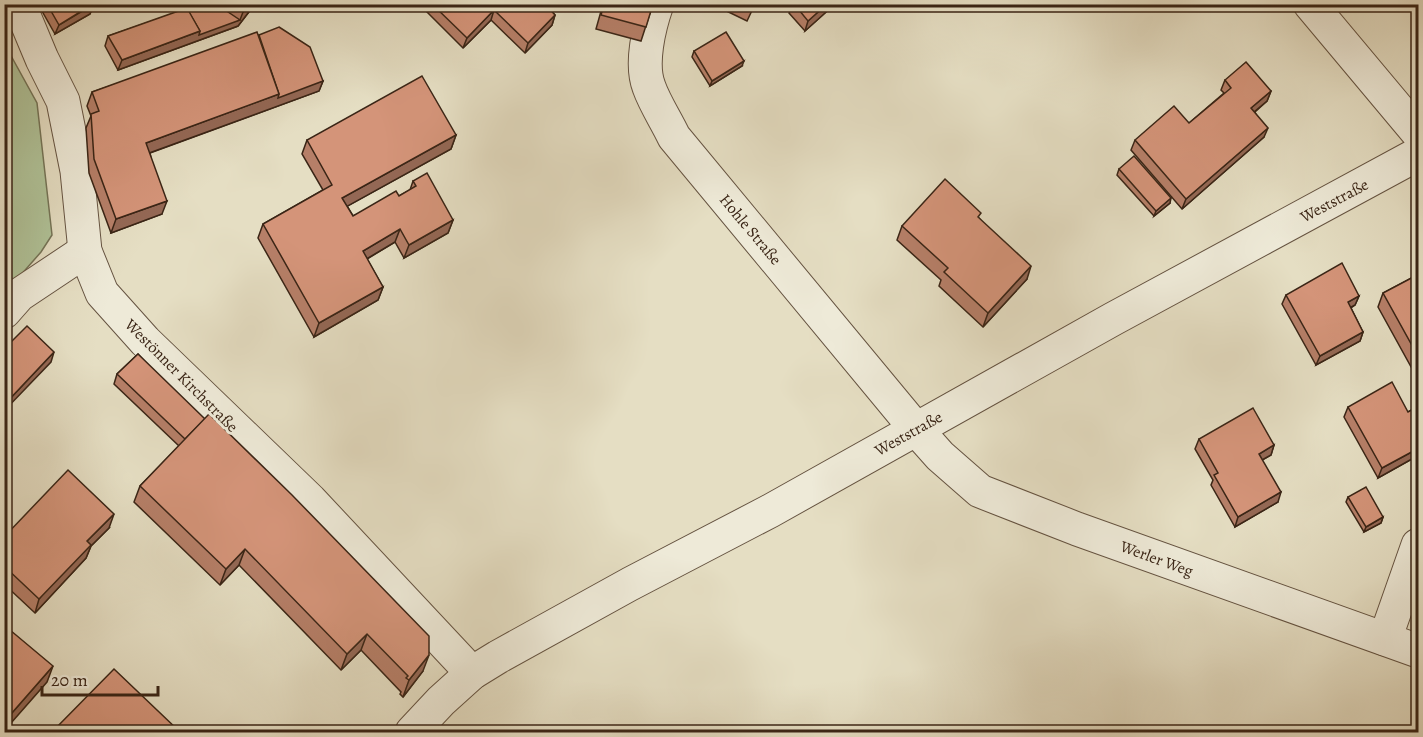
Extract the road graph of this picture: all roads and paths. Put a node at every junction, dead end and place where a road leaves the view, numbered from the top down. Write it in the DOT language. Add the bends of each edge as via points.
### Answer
graph roads {
  1 [pos="19,4"];
  2 [pos="657,4"];
  3 [pos="1310,4"];
  4 [pos="1419,133"];
  5 [pos="1419,154"];
  6 [pos="86,251"];
  7 [pos="4,312"];
  8 [pos="916,429"];
  9 [pos="1419,545"];
  10 [pos="1385,639"];
  11 [pos="1419,651"];
  12 [pos="472,674"];
  13 [pos="412,732"];
  1 -- 6 [label="street, Westönner Kirchstraße" via="63,101 77,171"];
  2 -- 8 [label="street, Hohle Straße" via="649,27 646,71 648,85 674,137"];
  3 -- 4 [label="street"];
  5 -- 8 [label="street, Weststraße"];
  6 -- 7 [label="street" via="19,295"];
  6 -- 12 [label="street, Westönner Kirchstraße" via="102,293 145,341 310,500"];
  8 -- 10 [label="street, Werler Weg" via="980,491"];
  8 -- 12 [label="street, Weststraße"];
  9 -- 10 [label="street"];
  10 -- 11 [label="street, Werler Weg"];
  12 -- 13 [label="street, Weststraße"];
}
